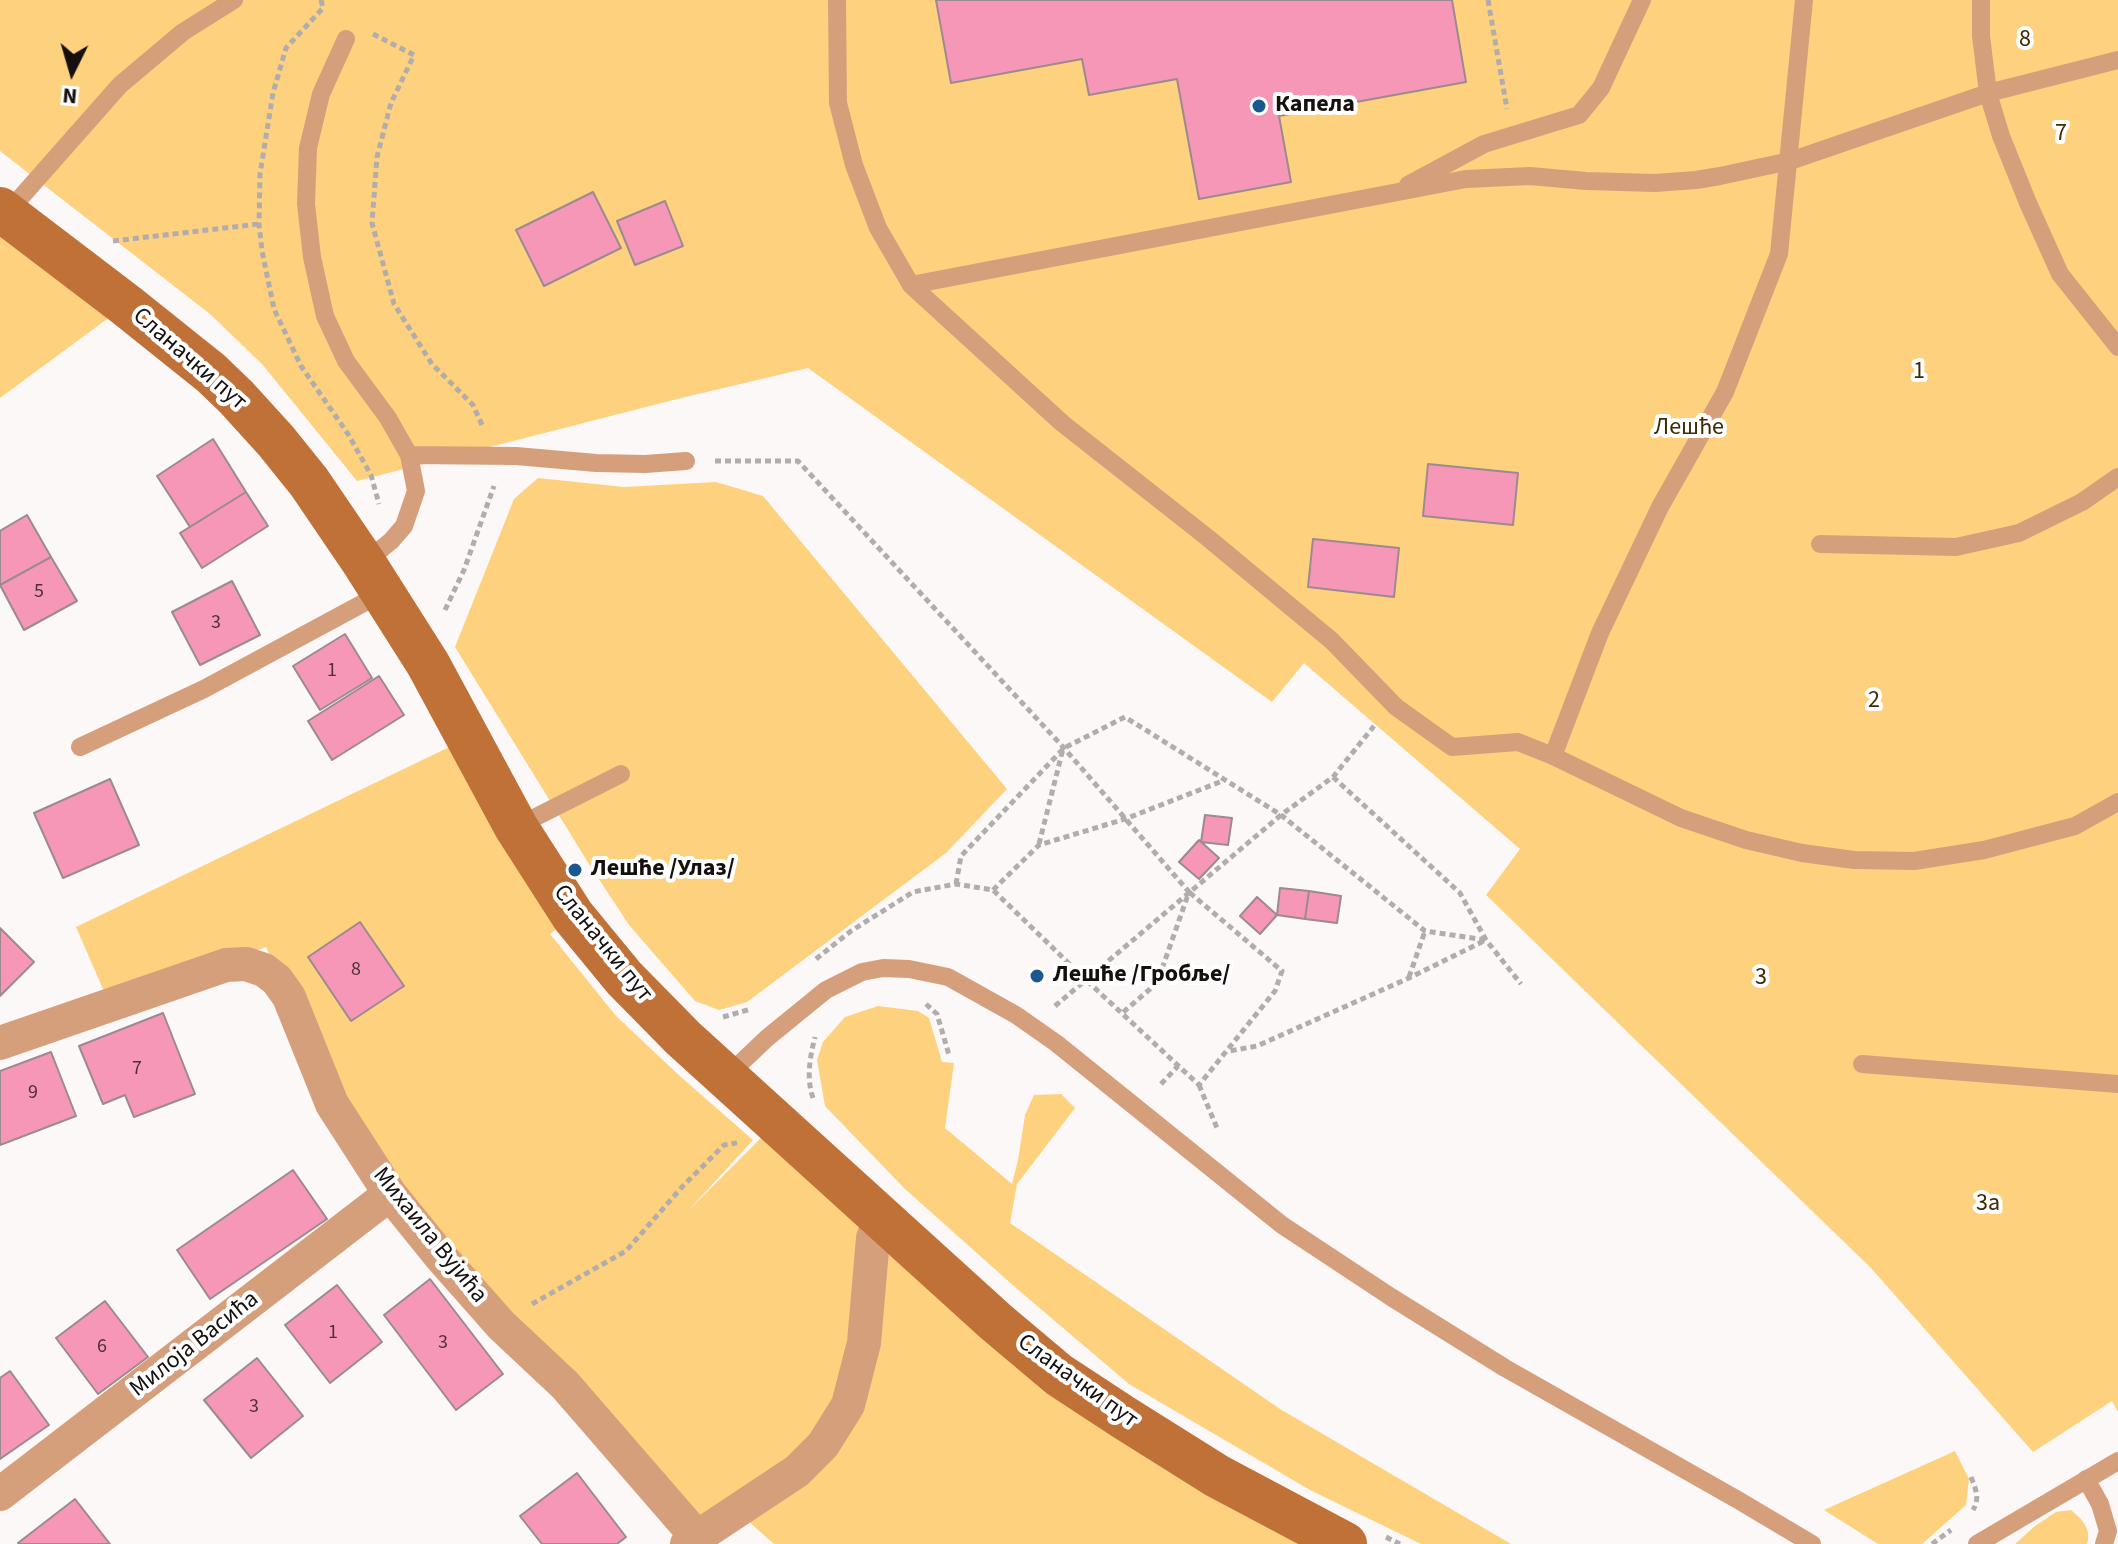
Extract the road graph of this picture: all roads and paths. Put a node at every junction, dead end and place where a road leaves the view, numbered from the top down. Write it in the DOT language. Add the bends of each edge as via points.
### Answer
graph roads {
  1 [pos="234,0"];
  2 [pos="321,0"];
  3 [pos="837,0"];
  4 [pos="1488,0"];
  5 [pos="1642,0"];
  6 [pos="1804,0"];
  7 [pos="1981,0"];
  8 [pos="323,8"];
  9 [pos="336,15"];
  10 [pos="354,34"];
  11 [pos="2118,60"];
  12 [pos="1988,93"];
  13 [pos="1512,136"];
  14 [pos="1790,161"];
  15 [pos="1390,194"];
  16 [pos="3,211"];
  17 [pos="911,285"];
  18 [pos="2118,347"];
  19 [pos="409,455"];
  20 [pos="497,455"];
  21 [pos="686,461"];
  22 [pos="2118,477"];
  23 [pos="1820,544"];
  24 [pos="379,566"];
  25 [pos="443,613"];
  26 [pos="1392,703"];
  27 [pos="80,747"];
  28 [pos="1064,748"];
  29 [pos="1553,756"];
  30 [pos="621,774"];
  31 [pos="1333,777"];
  32 [pos="1226,780"];
  33 [pos="2118,802"];
  34 [pos="1281,815"];
  35 [pos="1125,819"];
  36 [pos="516,827"];
  37 [pos="1039,845"];
  38 [pos="956,884"];
  39 [pos="993,890"];
  40 [pos="1189,892"];
  41 [pos="1425,931"];
  42 [pos="1486,940"];
  43 [pos="806,967"];
  44 [pos="1409,978"];
  45 [pos="1085,979"];
  46 [pos="1521,984"];
  47 [pos="761,1002"];
  48 [pos="922,1002"];
  49 [pos="1121,1014"];
  50 [pos="717,1019"];
  51 [pos="1032,1026"];
  52 [pos="816,1036"];
  53 [pos="0,1043"];
  54 [pos="1228,1051"];
  55 [pos="949,1055"];
  56 [pos="1862,1064"];
  57 [pos="1178,1066"];
  58 [pos="809,1077"];
  59 [pos="725,1078"];
  60 [pos="1161,1084"];
  61 [pos="2118,1084"];
  62 [pos="1199,1085"];
  63 [pos="776,1123"];
  64 [pos="1217,1128"];
  65 [pos="390,1194"];
  66 [pos="884,1221"];
  67 [pos="501,1325"];
  68 [pos="2118,1461"];
  69 [pos="2086,1479"];
  70 [pos="0,1494"];
  71 [pos="691,1540"];
  72 [pos="1345,1544"];
  73 [pos="1812,1544"];
  74 [pos="1977,1544"];
  75 [pos="2104,1544"];
  1 -- 16 [label="lane" via="183,32 120,85"];
  2 -- 8 [label="path"];
  3 -- 17 [label="lane" via="838,103 854,165 878,228"];
  4 -- 13 [label="path"];
  5 -- 13 [label="lane" via="1601,88 1579,115"];
  6 -- 14 [label="lane"];
  7 -- 12 [label="lane"];
  8 -- 9 [label="path"];
  8 -- 24 [label="path" via="286,48 273,93 260,174 260,237 274,309 301,366 371,475"];
  10 -- 19 [label="lane" via="321,94 308,148 306,204 312,257 325,316 346,361"];
  10 -- 20 [label="path" via="414,55 391,103 377,157 372,223 394,304 432,364 473,405"];
  11 -- 12 [label="lane"];
  12 -- 14 [label="lane"];
  12 -- 18 [label="lane" via="2060,274"];
  13 -- 15 [label="lane" via="1484,144"];
  14 -- 15 [label="lane" via="1696,180 1600,182 1517,176 1466,179"];
  14 -- 29 [label="lane" via="1779,254 1750,332 1725,392 1660,507 1600,633"];
  15 -- 17 [label="lane"];
  16 -- 24 [label="street, Сланачки пут" via="211,373"];
  17 -- 26 [label="lane" via="1062,423 1332,641"];
  19 -- 20 [label="lane"];
  19 -- 24 [label="lane" via="416,491 404,526"];
  20 -- 21 [label="lane" via="645,464"];
  20 -- 25 [label="path" via="496,480"];
  21 -- 28 [label="path" via="798,461"];
  22 -- 23 [label="lane" via="2082,502 2019,533 1956,547"];
  24 -- 27 [label="lane" via="204,689"];
  24 -- 36 [label="street, Сланачки пут"];
  26 -- 29 [label="lane" via="1452,747 1518,742"];
  26 -- 31 [label="path"];
  28 -- 32 [label="path" via="1125,717"];
  28 -- 35 [label="path"];
  28 -- 37 [label="path"];
  28 -- 38 [label="path" via="961,856"];
  29 -- 33 [label="lane" via="1681,818 1746,840 1854,860 1914,861 1984,850 2075,826"];
  30 -- 36 [label="lane"];
  31 -- 34 [label="path"];
  31 -- 42 [label="path" via="1460,893"];
  32 -- 34 [label="path"];
  32 -- 35 [label="path"];
  34 -- 40 [label="path"];
  34 -- 41 [label="path"];
  35 -- 37 [label="path"];
  35 -- 40 [label="path"];
  36 -- 59 [label="street, Сланачки пут" via="573,916 624,978"];
  37 -- 39 [label="path"];
  38 -- 39 [label="path"];
  38 -- 43 [label="path" via="913,892"];
  39 -- 45 [label="path"];
  40 -- 45 [label="path"];
  40 -- 49 [label="path" via="1157,983"];
  40 -- 54 [label="path" via="1282,971 1275,991"];
  41 -- 42 [label="path"];
  41 -- 44 [label="path"];
  42 -- 44 [label="path"];
  42 -- 46 [label="path"];
  44 -- 54 [label="path" via="1257,1046"];
  45 -- 49 [label="path"];
  45 -- 51 [label="path"];
  47 -- 50 [label="path" via="750,1011"];
  48 -- 55 [label="path" via="937,1014"];
  49 -- 57 [label="path"];
  51 -- 59 [label="lane" via="948,977 883,968 826,990"];
  51 -- 73 [label="lane" via="1296,1235 1505,1368"];
  52 -- 58 [label="path"];
  53 -- 65 [label="street, Михаила Вујића" via="226,965 264,970 289,997 332,1104"];
  54 -- 62 [label="path"];
  56 -- 61 [label="lane"];
  57 -- 60 [label="path"];
  57 -- 62 [label="path"];
  59 -- 63 [label="street, Сланачки пут"];
  62 -- 64 [label="path"];
  63 -- 66 [label="street, Сланачки пут"];
  63 -- 67 [label="path" via="753,1140 724,1145 626,1251"];
  65 -- 67 [label="street, Михаила Вујића"];
  65 -- 70 [label="street, Милоја Васића"];
  66 -- 71 [label="street" via="873,1238 864,1343 848,1405 823,1445 797,1471"];
  66 -- 72 [label="street, Сланачки пут" via="1059,1375 1217,1476"];
  67 -- 71 [label="street, Михаила Вујића" via="565,1385"];
  68 -- 69 [label="lane"];
  69 -- 74 [label="lane"];
  69 -- 75 [label="lane" via="2108,1531"];
}
